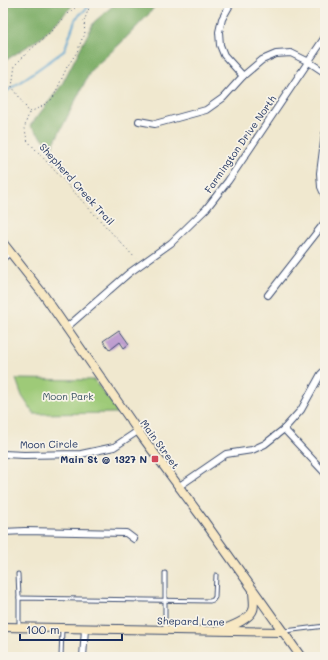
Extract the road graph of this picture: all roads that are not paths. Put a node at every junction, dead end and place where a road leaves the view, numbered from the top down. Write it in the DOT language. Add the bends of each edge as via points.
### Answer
graph roads {
  1 [pos="231,3"];
  2 [pos="325,37"];
  3 [pos="309,62"];
  4 [pos="325,74"];
  5 [pos="243,76"];
  6 [pos="139,120"];
  7 [pos="325,134"];
  8 [pos="325,196"];
  9 [pos="325,222"];
  10 [pos="3,243"];
  11 [pos="10,252"];
  12 [pos="3,258"];
  13 [pos="268,295"];
  14 [pos="66,328"];
  15 [pos="325,370"];
  16 [pos="284,429"];
  17 [pos="138,431"];
  18 [pos="3,454"];
  19 [pos="325,473"];
  20 [pos="178,487"];
  21 [pos="3,532"];
  22 [pos="134,539"];
  23 [pos="165,573"];
  24 [pos="18,574"];
  25 [pos="216,575"];
  26 [pos="253,591"];
  27 [pos="19,598"];
  28 [pos="165,600"];
  29 [pos="325,626"];
  30 [pos="3,628"];
  31 [pos="19,628"];
  32 [pos="62,629"];
  33 [pos="85,629"];
  34 [pos="165,630"];
  35 [pos="219,631"];
  36 [pos="283,632"];
  37 [pos="61,657"];
  38 [pos="83,657"];
  39 [pos="301,657"];
  1 -- 5 [label="street" via="222,19 220,45 224,55"];
  2 -- 3 [label="street, Farmington Drive North"];
  3 -- 4 [label="street"];
  3 -- 5 [label="street" via="291,53 276,54 262,60"];
  3 -- 14 [label="street, Farmington Drive North" via="206,209 171,243 129,273"];
  5 -- 6 [label="street" via="223,98 206,110 155,124"];
  7 -- 8 [label="street" via="320,173"];
  9 -- 13 [label="street"];
  10 -- 11 [label="main road, Main Street"];
  11 -- 12 [label="street"];
  11 -- 14 [label="main road, Main Street"];
  14 -- 17 [label="main road, Main Street"];
  15 -- 16 [label="street" via="301,410"];
  16 -- 19 [label="street"];
  16 -- 20 [label="street" via="265,444 252,450 226,454"];
  17 -- 18 [label="street, Moon Circle" via="114,448 81,454"];
  17 -- 20 [label="main road, Main Street"];
  20 -- 26 [label="main road, Main Street"];
  21 -- 22 [label="street" via="126,533"];
  23 -- 28 [label="lane"];
  24 -- 27 [label="lane"];
  25 -- 28 [label="lane" via="213,600"];
  26 -- 35 [label="main road" via="252,613 244,620"];
  26 -- 36 [label="main road, Main Street"];
  27 -- 28 [label="lane"];
  27 -- 31 [label="lane"];
  28 -- 34 [label="lane"];
  29 -- 36 [label="lane"];
  30 -- 31 [label="main road, Shepard Lane"];
  31 -- 32 [label="main road, Shepard Lane"];
  32 -- 33 [label="main road, Shepard Lane"];
  32 -- 37 [label="lane"];
  33 -- 34 [label="main road, Shepard Lane"];
  33 -- 38 [label="street"];
  34 -- 35 [label="main road, Shepard Lane"];
  35 -- 36 [label="main road, Shepard Lane"];
  36 -- 39 [label="main road, Main Street"];
}
